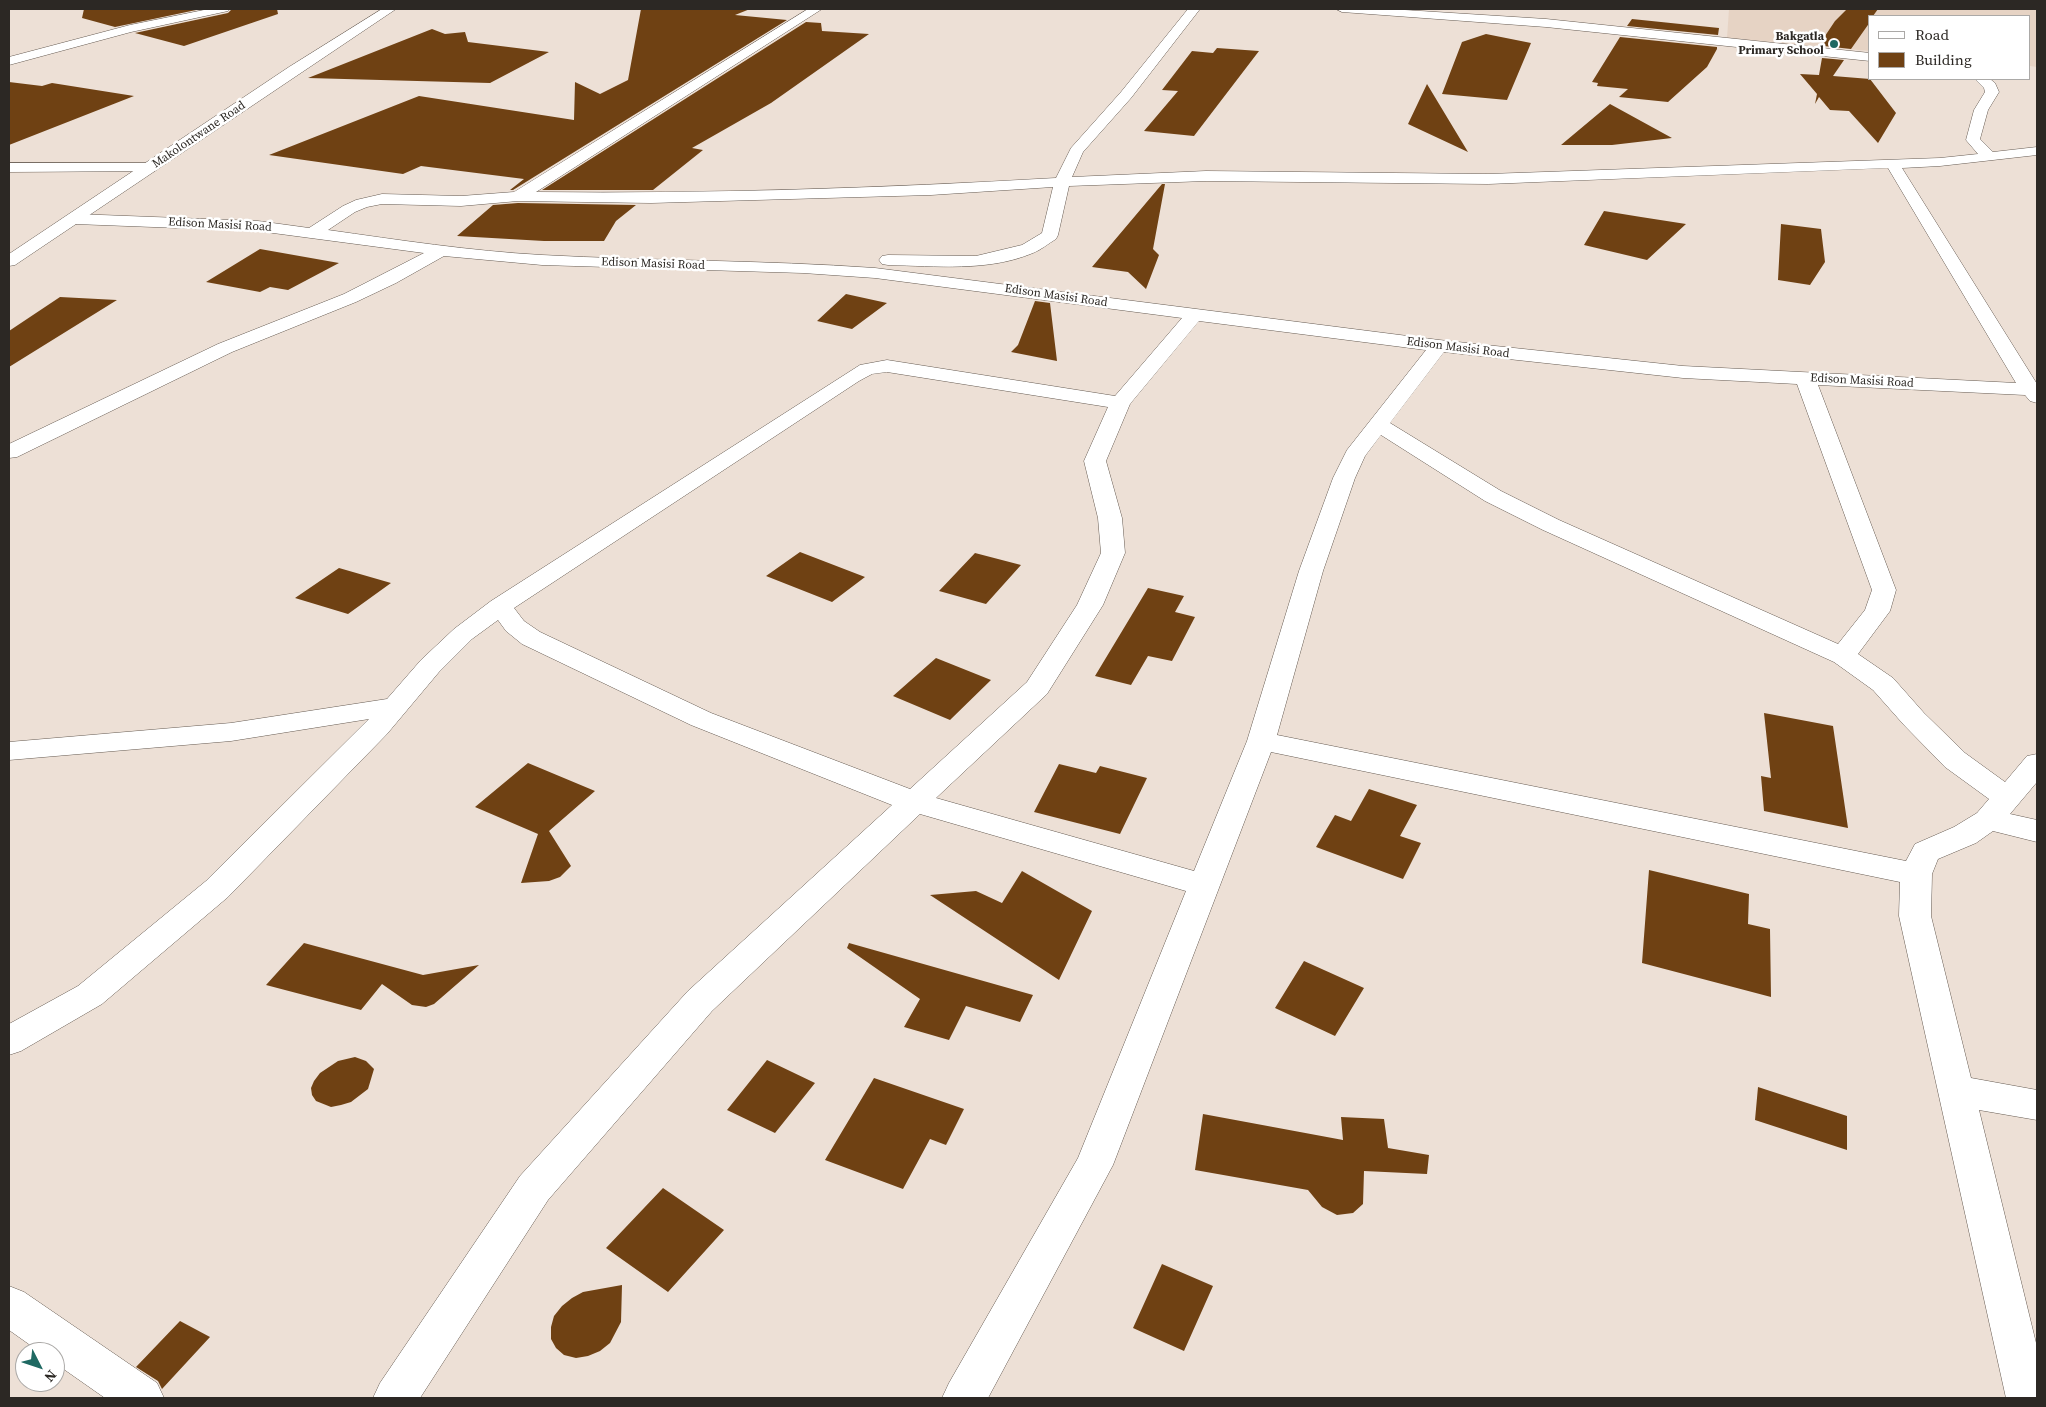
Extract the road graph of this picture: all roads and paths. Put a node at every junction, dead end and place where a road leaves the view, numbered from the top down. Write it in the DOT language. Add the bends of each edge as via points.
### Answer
graph roads {
  1 [pos="224,9"];
  2 [pos="390,9"];
  3 [pos="816,9"];
  4 [pos="1194,9"];
  5 [pos="1342,9"];
  6 [pos="1868,57"];
  7 [pos="9,60"];
  8 [pos="1983,80"];
  9 [pos="2037,151"];
  10 [pos="1990,157"];
  11 [pos="1893,165"];
  12 [pos="9,168"];
  13 [pos="150,168"];
  14 [pos="1062,182"];
  15 [pos="518,196"];
  16 [pos="75,219"];
  17 [pos="311,234"];
  18 [pos="442,250"];
  19 [pos="9,261"];
  20 [pos="875,273"];
  21 [pos="1196,314"];
  22 [pos="1439,346"];
  23 [pos="1805,378"];
  24 [pos="2035,392"];
  25 [pos="1120,403"];
  26 [pos="1379,425"];
  27 [pos="9,452"];
  28 [pos="500,606"];
  29 [pos="1843,656"];
  30 [pos="396,706"];
  31 [pos="1261,741"];
  32 [pos="9,751"];
  33 [pos="2037,763"];
  34 [pos="913,802"];
  35 [pos="1998,809"];
  36 [pos="2037,831"];
  37 [pos="1916,874"];
  38 [pos="1204,885"];
  39 [pos="9,1041"];
  40 [pos="1956,1091"];
  41 [pos="2037,1105"];
  42 [pos="9,1306"];
  43 [pos="142,1398"];
  44 [pos="395,1398"];
  45 [pos="964,1398"];
  46 [pos="2028,1398"];
  1 -- 7 [label="street"];
  2 -- 13 [label="street, Makolontwane Road"];
  3 -- 15 [label="street"];
  4 -- 14 [label="street" via="1126,95 1076,151"];
  5 -- 6 [label="street" via="1546,23"];
  8 -- 10 [label="street" via="1992,92 1981,110 1973,140"];
  9 -- 10 [label="street"];
  10 -- 11 [label="street"];
  11 -- 14 [label="street" via="1488,179 1261,175"];
  11 -- 24 [label="street"];
  12 -- 13 [label="street"];
  13 -- 16 [label="street, Makolontwane Road"];
  14 -- 15 [label="street" via="931,190 651,198"];
  14 -- 20 [label="street" via="1050,234 1028,249 976,261 893,259"];
  15 -- 17 [label="street" via="461,201 382,199 349,209"];
  16 -- 17 [label="street, Edison Masisi Road" via="258,226"];
  16 -- 19 [label="street, Makolontwane Road"];
  17 -- 18 [label="street, Edison Masisi Road"];
  18 -- 20 [label="street, Edison Masisi Road" via="542,260"];
  18 -- 27 [label="street" via="358,294 225,348"];
  20 -- 21 [label="street, Edison Masisi Road"];
  21 -- 22 [label="street, Edison Masisi Road"];
  21 -- 25 [label="street"];
  22 -- 23 [label="street, Edison Masisi Road" via="1683,372"];
  22 -- 26 [label="street"];
  23 -- 24 [label="street, Edison Masisi Road"];
  23 -- 29 [label="street" via="1884,590 1877,611"];
  25 -- 28 [label="street" via="887,366 867,369"];
  25 -- 34 [label="street" via="1095,461 1110,518 1113,553 1090,605 1037,688"];
  26 -- 29 [label="street" via="1493,496 1551,525"];
  26 -- 31 [label="street" via="1355,455 1344,478 1311,571"];
  28 -- 30 [label="street" via="463,634"];
  28 -- 34 [label="street" via="515,626 531,638 701,719"];
  29 -- 35 [label="street" via="1882,684"];
  30 -- 32 [label="street" via="231,732"];
  30 -- 39 [label="street" via="378,728 210,895 90,995"];
  31 -- 37 [label="street"];
  31 -- 38 [label="street"];
  33 -- 35 [label="street"];
  34 -- 38 [label="street"];
  34 -- 44 [label="street" via="700,1002 534,1188"];
  35 -- 36 [label="street"];
  35 -- 37 [label="street" via="1965,835 1926,852"];
  37 -- 40 [label="street" via="1915,916"];
  38 -- 45 [label="street" via="1094,1165"];
  40 -- 41 [label="street"];
  40 -- 46 [label="street"];
  42 -- 43 [label="street"];
}
